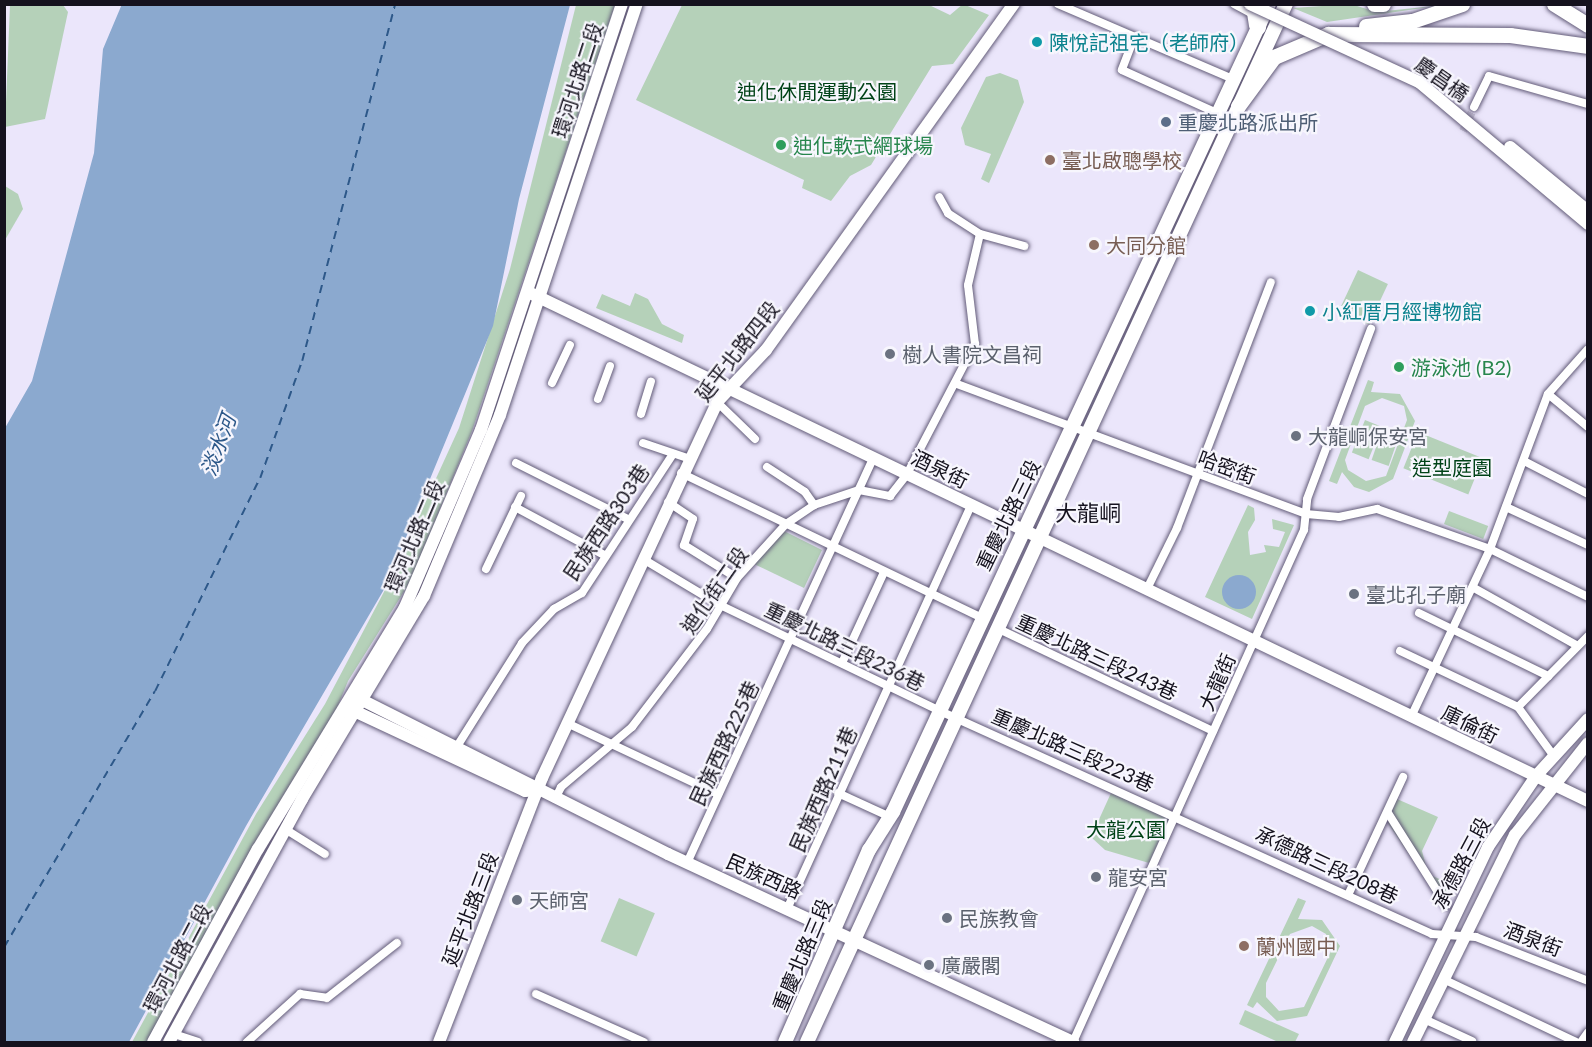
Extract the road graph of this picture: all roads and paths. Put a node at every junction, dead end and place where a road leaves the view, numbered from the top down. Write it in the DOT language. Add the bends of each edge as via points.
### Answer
graph roads {
  1 [pos="622,4"];
  2 [pos="637,4"];
  3 [pos="1014,4"];
  4 [pos="1058,4"];
  5 [pos="1234,4"];
  6 [pos="1250,4"];
  7 [pos="1261,4"];
  8 [pos="1269,4"];
  9 [pos="1286,4"];
  10 [pos="1374,4"];
  11 [pos="1383,4"];
  12 [pos="1462,4"];
  13 [pos="1554,4"];
  14 [pos="1574,4"];
  15 [pos="1587,14"];
  16 [pos="1587,26"];
  17 [pos="1256,31"];
  18 [pos="1328,34"];
  19 [pos="1134,38"];
  20 [pos="1587,46"];
  21 [pos="1233,79"];
  22 [pos="1587,104"];
  23 [pos="1238,106"];
  24 [pos="1474,107"];
  25 [pos="1217,113"];
  26 [pos="939,197"];
  27 [pos="1587,211"];
  28 [pos="1587,224"];
  29 [pos="980,234"];
  30 [pos="1024,246"];
  31 [pos="1271,282"];
  32 [pos="534,294"];
  33 [pos="1371,329"];
  34 [pos="570,345"];
  35 [pos="1587,349"];
  36 [pos="610,366"];
  37 [pos="552,382"];
  38 [pos="651,382"];
  39 [pos="957,384"];
  40 [pos="731,392"];
  41 [pos="1548,394"];
  42 [pos="598,399"];
  43 [pos="717,402"];
  44 [pos="641,414"];
  45 [pos="1587,427"];
  46 [pos="1071,428"];
  47 [pos="1086,433"];
  48 [pos="755,439"];
  49 [pos="643,443"];
  50 [pos="673,454"];
  51 [pos="687,458"];
  52 [pos="873,459"];
  53 [pos="1524,461"];
  54 [pos="516,463"];
  55 [pos="767,467"];
  56 [pos="681,473"];
  57 [pos="907,474"];
  58 [pos="1198,474"];
  59 [pos="859,490"];
  60 [pos="1587,494"];
  61 [pos="521,496"];
  62 [pos="668,502"];
  63 [pos="814,505"];
  64 [pos="971,505"];
  65 [pos="515,507"];
  66 [pos="1506,507"];
  67 [pos="1306,513"];
  68 [pos="626,518"];
  69 [pos="786,524"];
  70 [pos="1023,530"];
  71 [pos="1038,537"];
  72 [pos="1587,545"];
  73 [pos="832,548"];
  74 [pos="1491,549"];
  75 [pos="604,555"];
  76 [pos="643,559"];
  77 [pos="486,569"];
  78 [pos="884,572"];
  79 [pos="737,578"];
  80 [pos="1474,588"];
  81 [pos="1146,589"];
  82 [pos="930,594"];
  83 [pos="1587,597"];
  84 [pos="720,605"];
  85 [pos="1419,614"];
  86 [pos="982,618"];
  87 [pos="999,629"];
  88 [pos="1453,629"];
  89 [pos="1587,636"];
  90 [pos="791,638"];
  91 [pos="1253,641"];
  92 [pos="1576,645"];
  93 [pos="1400,651"];
  94 [pos="842,663"];
  95 [pos="1434,667"];
  96 [pos="1548,676"];
  97 [pos="1336,681"];
  98 [pos="888,685"];
  99 [pos="357,702"];
  100 [pos="1518,707"];
  101 [pos="940,711"];
  102 [pos="955,716"];
  103 [pos="1411,717"];
  104 [pos="1587,719"];
  105 [pos="567,723"];
  106 [pos="1214,731"];
  107 [pos="1587,743"];
  108 [pos="611,745"];
  109 [pos="456,748"];
  110 [pos="1553,755"];
  111 [pos="1536,776"];
  112 [pos="1403,777"];
  113 [pos="1551,784"];
  114 [pos="537,790"];
  115 [pos="838,793"];
  116 [pos="718,794"];
  117 [pos="555,799"];
  118 [pos="1587,801"];
  119 [pos="1388,813"];
  120 [pos="1178,814"];
  121 [pos="888,816"];
  122 [pos="285,829"];
  123 [pos="325,854"];
  124 [pos="687,863"];
  125 [pos="1349,893"];
  126 [pos="1446,905"];
  127 [pos="788,907"];
  128 [pos="836,929"];
  129 [pos="1445,935"];
  130 [pos="1464,936"];
  131 [pos="854,937"];
  132 [pos="397,943"];
  133 [pos="1443,979"];
  134 [pos="1587,981"];
  135 [pos="536,994"];
  136 [pos="1424,1019"];
  137 [pos="1587,1032"];
  138 [pos="171,1038"];
  139 [pos="1472,1041"];
  140 [pos="153,1042"];
  141 [pos="198,1042"];
  142 [pos="247,1042"];
  143 [pos="439,1042"];
  144 [pos="644,1042"];
  145 [pos="785,1042"];
  146 [pos="807,1042"];
  147 [pos="1073,1042"];
  148 [pos="1395,1042"];
  149 [pos="1413,1042"];
  150 [pos="1576,1042"];
  151 [pos="1581,1042"];
  1 -- 32 [label="street, 環河北路二段"];
  2 -- 32 [label="street, 環河北路二段"];
  3 -- 40 [label="street, 延平北路四段"];
  4 -- 19 [label="street"];
  5 -- 17 [label="street" via="1251,13"];
  6 -- 28 [label="street, 慶昌橋, bridge" via="1419,82"];
  7 -- 17 [label="highway"];
  8 -- 17 [label="main road, 重慶北路三段"];
  8 -- 27 [label="street, 慶昌橋, bridge" via="1426,79"];
  9 -- 23 [label="main road, 重慶北路三段"];
  10 -- 11 [label="highway"];
  12 -- 18 [label="highway" via="1412,21"];
  13 -- 16 [label="highway"];
  14 -- 15 [label="highway"];
  17 -- 21 [label="main road, 重慶北路三段"];
  18 -- 20 [label="highway" via="1504,34"];
  18 -- 23 [label="highway" via="1275,57"];
  19 -- 21 [label="street"];
  19 -- 25 [label="street" via="1122,70"];
  21 -- 25 [label="main road, 重慶北路三段"];
  22 -- 24 [label="street" via="1489,76"];
  23 -- 47 [label="main road, 重慶北路三段"];
  25 -- 46 [label="main road, 重慶北路三段"];
  26 -- 29 [label="street" via="948,213"];
  29 -- 30 [label="street"];
  29 -- 39 [label="street, 迪化街二段" via="968,285 975,344"];
  31 -- 58 [label="street"];
  32 -- 40 [label="street, 酒泉街"];
  32 -- 99 [label="street, 環河北路二段" via="410,596"];
  33 -- 67 [label="street, 大龍街"];
  34 -- 37 [label="street"];
  35 -- 41 [label="street"];
  36 -- 42 [label="street"];
  38 -- 44 [label="street"];
  39 -- 46 [label="street, 哈密街"];
  39 -- 57 [label="street, 迪化街二段"];
  40 -- 43 [label="street, 延平北路四段"];
  40 -- 52 [label="street, 酒泉街"];
  41 -- 45 [label="street"];
  41 -- 53 [label="street"];
  43 -- 48 [label="street"];
  43 -- 51 [label="street, 延平北路四段"];
  46 -- 47 [label="street, 哈密街"];
  46 -- 70 [label="main road, 重慶北路三段"];
  47 -- 58 [label="street, 哈密街"];
  47 -- 71 [label="main road, 重慶北路三段"];
  49 -- 50 [label="street"];
  50 -- 51 [label="street"];
  50 -- 68 [label="street, 民族西路303巷"];
  51 -- 56 [label="street, 延平北路四段"];
  52 -- 57 [label="street, 酒泉街"];
  52 -- 59 [label="street, 民族西路225巷"];
  53 -- 60 [label="street"];
  53 -- 66 [label="street"];
  54 -- 68 [label="street"];
  55 -- 63 [label="street" via="805,492"];
  56 -- 62 [label="street, 延平北路四段"];
  56 -- 69 [label="street"];
  57 -- 59 [label="street, 迪化街二段" via="890,496"];
  57 -- 64 [label="street, 酒泉街"];
  58 -- 67 [label="street, 哈密街"];
  58 -- 81 [label="street"];
  59 -- 63 [label="street, 迪化街二段"];
  59 -- 73 [label="street, 民族西路225巷"];
  61 -- 65 [label="street"];
  62 -- 76 [label="street, 延平北路四段"];
  62 -- 79 [label="street" via="693,519 684,545"];
  63 -- 69 [label="street, 迪化街二段"];
  64 -- 70 [label="street, 酒泉街"];
  64 -- 82 [label="street, 民族西路211巷"];
  65 -- 75 [label="street"];
  65 -- 77 [label="street"];
  66 -- 72 [label="street"];
  66 -- 74 [label="street"];
  67 -- 74 [label="street, 哈密街" via="1339,517 1377,509"];
  67 -- 91 [label="street, 大龍街" via="1304,530"];
  68 -- 75 [label="street, 民族西路303巷"];
  69 -- 73 [label="street"];
  69 -- 79 [label="street, 迪化街二段"];
  70 -- 71 [label="street, 酒泉街"];
  70 -- 86 [label="main road, 重慶北路三段"];
  71 -- 81 [label="street, 酒泉街"];
  71 -- 87 [label="main road, 重慶北路三段"];
  73 -- 78 [label="street"];
  73 -- 90 [label="street, 民族西路225巷"];
  74 -- 80 [label="street"];
  74 -- 83 [label="street, 哈密街"];
  75 -- 109 [label="street, 民族西路303巷" via="582,593 554,609 522,643"];
  76 -- 84 [label="street, 重慶北路三段236巷"];
  76 -- 105 [label="street, 延平北路四段"];
  78 -- 82 [label="street"];
  78 -- 94 [label="street"];
  79 -- 84 [label="street, 迪化街二段"];
  80 -- 88 [label="street"];
  80 -- 92 [label="street"];
  81 -- 91 [label="street, 酒泉街"];
  82 -- 86 [label="street"];
  82 -- 98 [label="street, 民族西路211巷"];
  84 -- 90 [label="street, 重慶北路三段236巷"];
  84 -- 108 [label="street, 迪化街二段" via="682,664"];
  85 -- 88 [label="street"];
  86 -- 101 [label="main road, 重慶北路三段"];
  87 -- 102 [label="main road, 重慶北路三段"];
  87 -- 106 [label="street, 重慶北路三段243巷"];
  88 -- 95 [label="street"];
  88 -- 96 [label="street"];
  89 -- 92 [label="street"];
  90 -- 94 [label="street, 重慶北路三段236巷"];
  90 -- 116 [label="street, 民族西路225巷"];
  91 -- 97 [label="street, 酒泉街"];
  91 -- 106 [label="street, 大龍街"];
  92 -- 96 [label="street"];
  93 -- 95 [label="street"];
  94 -- 98 [label="street, 重慶北路三段236巷"];
  95 -- 100 [label="street"];
  95 -- 103 [label="street"];
  96 -- 100 [label="street"];
  97 -- 103 [label="street, 庫倫街"];
  98 -- 101 [label="street, 重慶北路三段236巷"];
  98 -- 115 [label="street, 民族西路211巷"];
  99 -- 109 [label="street, 民族西路"];
  99 -- 114 [label="street, 民族西路" via="525,791"];
  99 -- 122 [label="street, 環河北路二段"];
  99 -- 140 [label="street, 環河北路二段" via="345,706 258,849"];
  100 -- 110 [label="street"];
  101 -- 102 [label="street, 重慶北路三段236巷"];
  101 -- 121 [label="main road, 重慶北路三段"];
  102 -- 120 [label="street, 重慶北路三段223巷"];
  102 -- 131 [label="main road, 重慶北路三段"];
  103 -- 111 [label="street, 庫倫街"];
  104 -- 110 [label="street, 承德路三段"];
  105 -- 108 [label="street"];
  105 -- 114 [label="street, 延平北路四段"];
  106 -- 120 [label="street, 大龍街"];
  107 -- 113 [label="street, 承德路三段"];
  108 -- 116 [label="street"];
  108 -- 117 [label="street, 迪化街二段" via="561,787"];
  109 -- 114 [label="street, 民族西路"];
  110 -- 111 [label="street, 承德路三段"];
  111 -- 113 [label="street, 庫倫街"];
  111 -- 129 [label="street, 承德路三段" via="1488,847"];
  112 -- 119 [label="street"];
  113 -- 118 [label="street, 庫倫街"];
  113 -- 130 [label="street, 承德路三段" via="1515,836"];
  114 -- 117 [label="street, 民族西路"];
  114 -- 143 [label="street, 延平北路三段"];
  115 -- 121 [label="street"];
  115 -- 127 [label="street, 民族西路211巷"];
  116 -- 124 [label="street, 民族西路225巷"];
  117 -- 124 [label="street, 民族西路"];
  119 -- 125 [label="street"];
  119 -- 126 [label="street"];
  120 -- 125 [label="street, 承德路三段208巷"];
  120 -- 147 [label="street, 大龍街"];
  121 -- 128 [label="main road, 重慶北路三段"];
  122 -- 123 [label="street"];
  122 -- 138 [label="street, 環河北路二段"];
  124 -- 127 [label="street, 民族西路"];
  125 -- 129 [label="street, 承德路三段208巷"];
  127 -- 128 [label="street, 民族西路"];
  128 -- 131 [label="street, 民族西路"];
  128 -- 145 [label="main road, 重慶北路三段"];
  129 -- 130 [label="street, 承德路三段208巷"];
  129 -- 148 [label="street, 承德路三段"];
  130 -- 133 [label="street, 承德路三段"];
  130 -- 134 [label="street, 酒泉街"];
  131 -- 146 [label="main road, 重慶北路三段"];
  131 -- 147 [label="street, 民族西路"];
  132 -- 142 [label="street" via="327,998 300,994"];
  133 -- 136 [label="street, 承德路三段"];
  133 -- 150 [label="street"];
  135 -- 144 [label="street"];
  136 -- 139 [label="street"];
  136 -- 149 [label="street, 承德路三段"];
  137 -- 151 [label="street"];
  138 -- 141 [label="street"];
}
